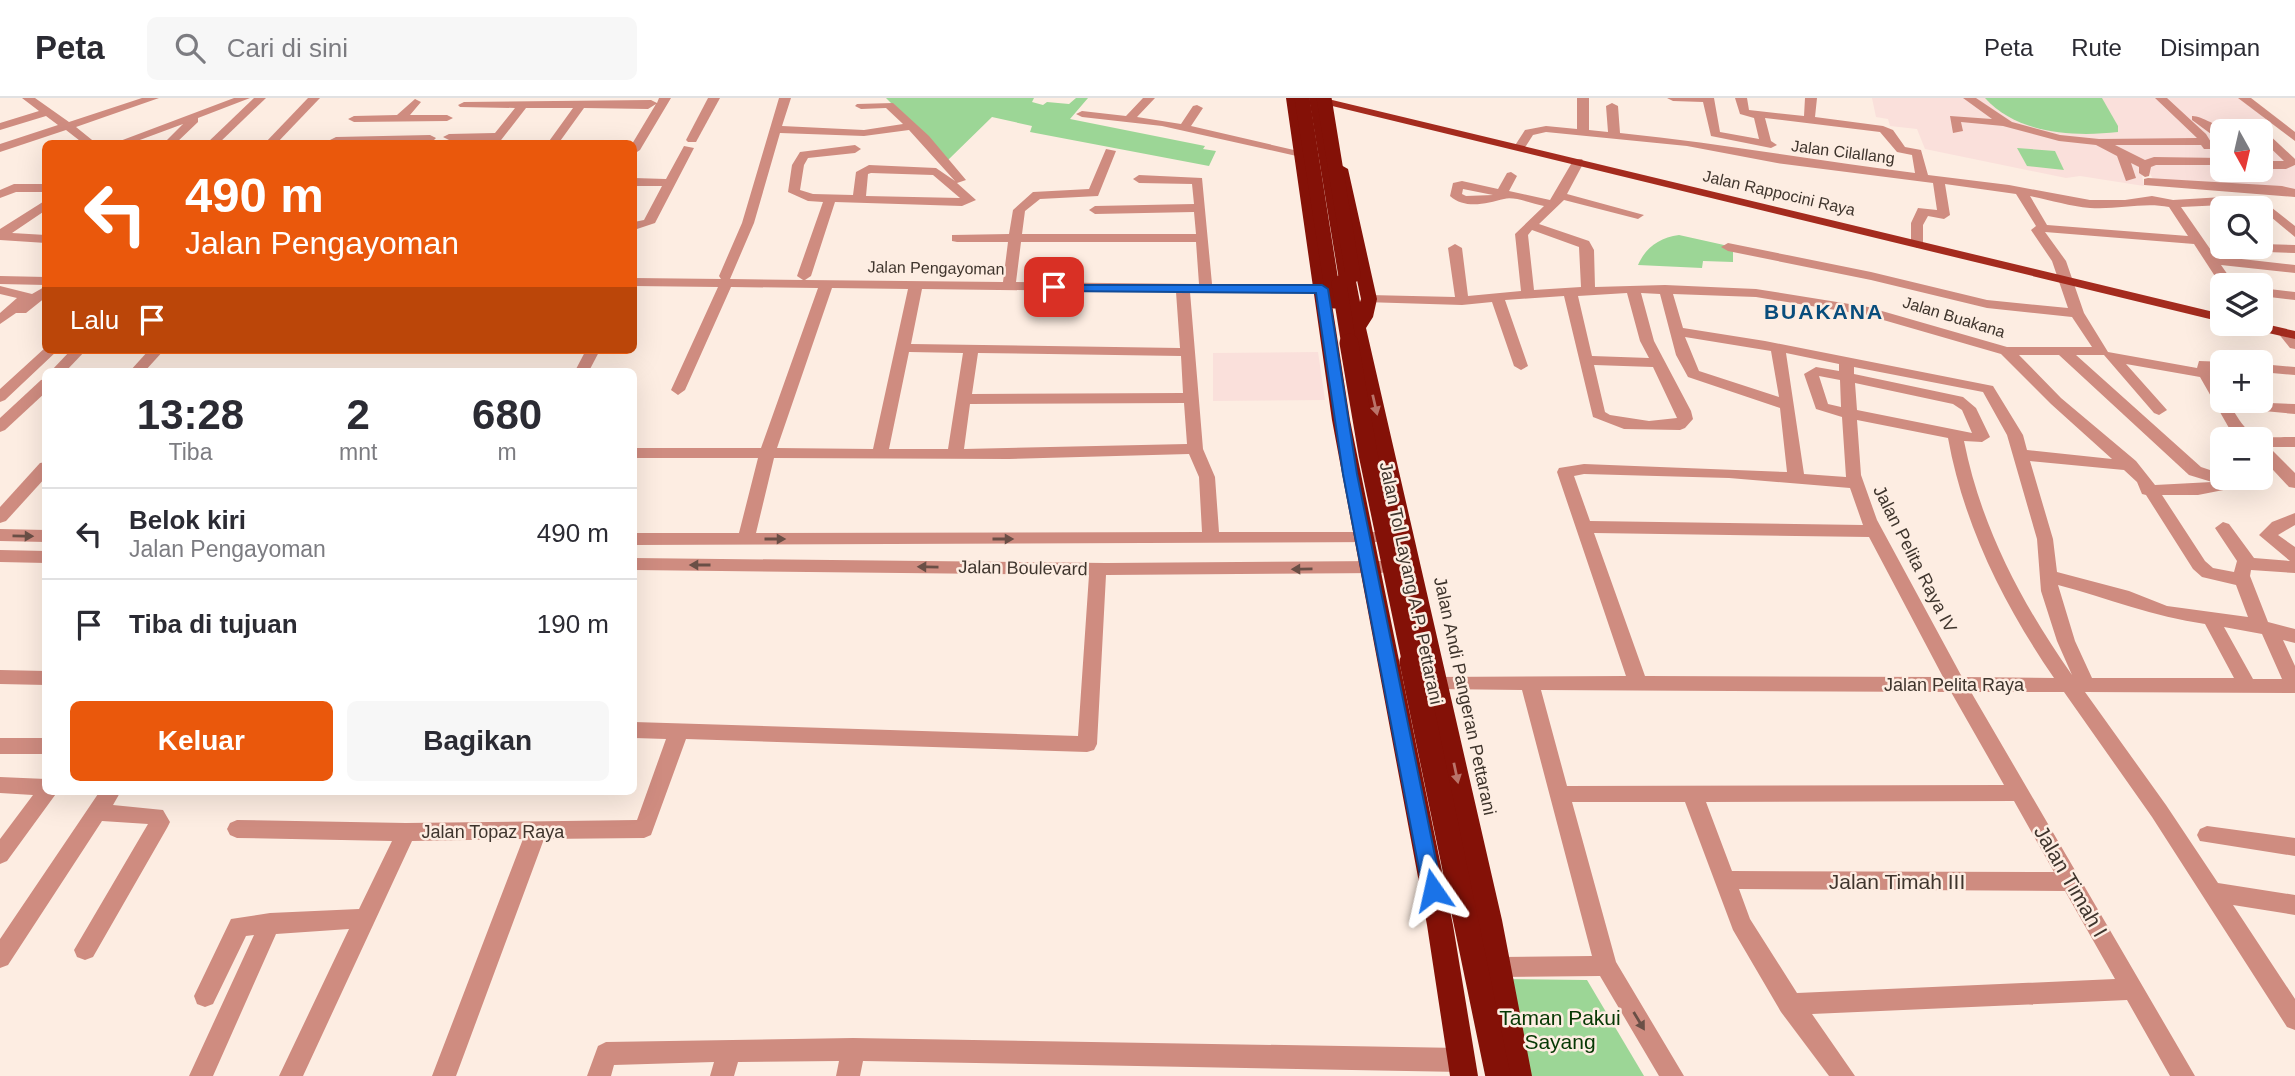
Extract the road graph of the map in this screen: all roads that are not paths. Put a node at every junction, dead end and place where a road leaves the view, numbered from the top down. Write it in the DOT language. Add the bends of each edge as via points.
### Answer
graph roads {
  1 [pos="28,98"];
  2 [pos="150,98"];
  3 [pos="244,98"];
  4 [pos="260,98"];
  5 [pos="314,98"];
  6 [pos="665,98"];
  7 [pos="714,98"];
  8 [pos="785,98"];
  9 [pos="1293,98"];
  10 [pos="1302,98"];
  11 [pos="1583,98"];
  12 [pos="1673,98"];
  13 [pos="1708,98"];
  14 [pos="1741,98"];
  15 [pos="1811,98"];
  16 [pos="1969,98"];
  17 [pos="2161,98"];
  18 [pos="2171,98"];
  19 [pos="2244,98"];
  20 [pos="1324,99"];
  21 [pos="1703,99"];
  22 [pos="1142,100"];
  23 [pos="415,102"];
  24 [pos="500,102"];
  25 [pos="578,104"];
  26 [pos="464,105"];
  27 [pos="522,106"];
  28 [pos="861,106"];
  29 [pos="1612,106"];
  30 [pos="364,107"];
  31 [pos="1197,108"];
  32 [pos="47,112"];
  33 [pos="202,113"];
  34 [pos="1082,114"];
  35 [pos="1759,116"];
  36 [pos="354,119"];
  37 [pos="400,119"];
  38 [pos="1809,119"];
  39 [pos="2271,119"];
  40 [pos="1132,120"];
  41 [pos="2273,121"];
  42 [pos="2008,124"];
  43 [pos="69,125"];
  44 [pos="910,126"];
  45 [pos="0,127"];
  46 [pos="1185,127"];
  47 [pos="2210,127"];
  48 [pos="776,129"];
  49 [pos="1958,131"];
  50 [pos="1583,132"];
  51 [pos="1614,134"];
  52 [pos="449,137"];
  53 [pos="2295,138"];
  54 [pos="87,140"];
  55 [pos="128,140"];
  56 [pos="172,140"];
  57 [pos="215,140"];
  58 [pos="273,140"];
  59 [pos="338,140"];
  60 [pos="428,140"];
  61 [pos="494,140"];
  62 [pos="555,140"];
  63 [pos="1321,140"];
  64 [pos="2204,141"];
  65 [pos="1765,142"];
  66 [pos="2099,142"];
  67 [pos="2273,143"];
  68 [pos="637,145"];
  69 [pos="1520,147"];
  70 [pos="0,148"];
  71 [pos="2210,148"];
  72 [pos="855,149"];
  73 [pos="1110,151"];
  74 [pos="1301,151"];
  75 [pos="2123,155"];
  76 [pos="1773,158"];
  77 [pos="1325,159"];
  78 [pos="2292,160"];
  79 [pos="1578,162"];
  80 [pos="2210,162"];
  81 [pos="2145,165"];
  82 [pos="2273,165"];
  83 [pos="1511,176"];
  84 [pos="1922,177"];
  85 [pos="2130,178"];
  86 [pos="1139,179"];
  87 [pos="1938,179"];
  88 [pos="961,181"];
  89 [pos="2148,182"];
  90 [pos="637,183"];
  91 [pos="671,183"];
  92 [pos="42,188"];
  93 [pos="2020,191"];
  94 [pos="0,194"];
  95 [pos="2295,194"];
  96 [pos="830,199"];
  97 [pos="859,199"];
  98 [pos="2152,200"];
  99 [pos="1558,201"];
  100 [pos="2173,204"];
  101 [pos="42,207"];
  102 [pos="1201,208"];
  103 [pos="1095,210"];
  104 [pos="1638,215"];
  105 [pos="637,225"];
  106 [pos="1529,225"];
  107 [pos="2043,228"];
  108 [pos="2295,233"];
  109 [pos="0,235"];
  110 [pos="957,238"];
  111 [pos="1203,238"];
  112 [pos="42,239"];
  113 [pos="1016,239"];
  114 [pos="2201,243"];
  115 [pos="1917,244"];
  116 [pos="2210,244"];
  117 [pos="1728,247"];
  118 [pos="1455,248"];
  119 [pos="2273,248"];
  120 [pos="2295,248"];
  121 [pos="2212,260"];
  122 [pos="2295,269"];
  123 [pos="2220,273"];
  124 [pos="637,274"];
  125 [pos="804,276"];
  126 [pos="0,279"];
  127 [pos="726,280"];
  128 [pos="2067,280"];
  129 [pos="42,281"];
  130 [pos="637,282"];
  131 [pos="1010,282"];
  132 [pos="1205,283"];
  133 [pos="1327,283"];
  134 [pos="826,285"];
  135 [pos="916,285"];
  136 [pos="0,289"];
  137 [pos="1183,289"];
  138 [pos="1633,289"];
  139 [pos="1665,289"];
  140 [pos="42,290"];
  141 [pos="1588,290"];
  142 [pos="1570,291"];
  143 [pos="42,293"];
  144 [pos="1528,293"];
  145 [pos="2273,293"];
  146 [pos="1497,296"];
  147 [pos="2295,296"];
  148 [pos="1369,299"];
  149 [pos="1462,301"];
  150 [pos="2077,313"];
  151 [pos="2210,315"];
  152 [pos="0,320"];
  153 [pos="0,327"];
  154 [pos="1358,327"];
  155 [pos="2273,330"];
  156 [pos="1676,331"];
  157 [pos="2290,334"];
  158 [pos="2295,345"];
  159 [pos="904,348"];
  160 [pos="1778,348"];
  161 [pos="971,349"];
  162 [pos="2006,351"];
  163 [pos="1185,352"];
  164 [pos="2065,353"];
  165 [pos="47,354"];
  166 [pos="75,354"];
  167 [pos="153,354"];
  168 [pos="2108,355"];
  169 [pos="1586,360"];
  170 [pos="1846,361"];
  171 [pos="1657,363"];
  172 [pos="2210,364"];
  173 [pos="1521,366"];
  174 [pos="61,368"];
  175 [pos="140,368"];
  176 [pos="2273,369"];
  177 [pos="2295,371"];
  178 [pos="2205,374"];
  179 [pos="1847,378"];
  180 [pos="2210,382"];
  181 [pos="42,387"];
  182 [pos="678,390"];
  183 [pos="0,397"];
  184 [pos="963,398"];
  185 [pos="1190,398"];
  186 [pos="29,399"];
  187 [pos="42,400"];
  188 [pos="1787,405"];
  189 [pos="2273,407"];
  190 [pos="2295,409"];
  191 [pos="2159,410"];
  192 [pos="1849,413"];
  193 [pos="0,427"];
  194 [pos="1955,435"];
  195 [pos="2273,442"];
  196 [pos="2295,442"];
  197 [pos="1195,449"];
  198 [pos="768,452"];
  199 [pos="637,453"];
  200 [pos="880,453"];
  201 [pos="955,454"];
  202 [pos="2020,454"];
  203 [pos="2273,461"];
  204 [pos="2130,465"];
  205 [pos="42,471"];
  206 [pos="2210,476"];
  207 [pos="1796,478"];
  208 [pos="2289,478"];
  209 [pos="1854,483"];
  210 [pos="2210,488"];
  211 [pos="2148,490"];
  212 [pos="0,517"];
  213 [pos="2295,519"];
  214 [pos="1582,527"];
  215 [pos="2223,528"];
  216 [pos="1875,531"];
  217 [pos="0,535"];
  218 [pos="42,536"];
  219 [pos="1212,538"];
  220 [pos="1365,538"];
  221 [pos="1405,538"];
  222 [pos="637,539"];
  223 [pos="747,539"];
  224 [pos="0,556"];
  225 [pos="2295,556"];
  226 [pos="42,557"];
  227 [pos="637,564"];
  228 [pos="1412,567"];
  229 [pos="2295,567"];
  230 [pos="1371,568"];
  231 [pos="1098,569"];
  232 [pos="2244,572"];
  233 [pos="2047,576"];
  234 [pos="2213,623"];
  235 [pos="2266,629"];
  236 [pos="2295,636"];
  237 [pos="0,677"];
  238 [pos="42,678"];
  239 [pos="1436,682"];
  240 [pos="1529,682"];
  241 [pos="1638,683"];
  242 [pos="2078,685"];
  243 [pos="1958,686"];
  244 [pos="2295,686"];
  245 [pos="2248,687"];
  246 [pos="637,730"];
  247 [pos="680,731"];
  248 [pos="0,746"];
  249 [pos="42,746"];
  250 [pos="0,785"];
  251 [pos="42,789"];
  252 [pos="1692,793"];
  253 [pos="2020,793"];
  254 [pos="1559,794"];
  255 [pos="43,795"];
  256 [pos="108,795"];
  257 [pos="96,812"];
  258 [pos="237,829"];
  259 [pos="537,831"];
  260 [pos="406,832"];
  261 [pos="2207,835"];
  262 [pos="2295,847"];
  263 [pos="0,855"];
  264 [pos="1723,880"];
  265 [pos="2071,881"];
  266 [pos="2212,891"];
  267 [pos="2295,905"];
  268 [pos="366,918"];
  269 [pos="1489,920"];
  270 [pos="270,923"];
  271 [pos="1440,925"];
  272 [pos="8,935"];
  273 [pos="85,950"];
  274 [pos="0,958"];
  275 [pos="1606,966"];
  276 [pos="1499,967"];
  277 [pos="2133,989"];
  278 [pos="205,996"];
  279 [pos="1789,1004"];
  280 [pos="1507,1018"];
  281 [pos="2295,1019"];
  282 [pos="1454,1021"];
  283 [pos="853,1049"];
  284 [pos="728,1053"];
  285 [pos="603,1065"];
  286 [pos="1462,1068"];
  287 [pos="201,1076"];
  288 [pos="291,1076"];
  289 [pos="444,1076"];
  290 [pos="722,1076"];
  291 [pos="848,1076"];
  292 [pos="1485,1076"];
  293 [pos="1498,1076"];
  294 [pos="1518,1076"];
  295 [pos="1672,1076"];
  296 [pos="1843,1076"];
  297 [pos="2183,1076"];
  1 -- 32 [label="street"];
  2 -- 43 [label="street"];
  3 -- 33 [label="street"];
  4 -- 57 [label="street"];
  5 -- 58 [label="street"];
  6 -- 68 [label="street"];
  7 -- 91 [label="street"];
  8 -- 48 [label="street"];
  9 -- 74 [label="highway"];
  10 -- 292 [label="highway, Jalan Tol Layang A.P. Pettarani, bridge" via="1353,418"];
  11 -- 50 [label="street"];
  12 -- 21 [label="street"];
  13 -- 65 [label="street" via="1715,134"];
  14 -- 35 [label="street" via="1744,112"];
  15 -- 38 [label="street"];
  16 -- 42 [label="street"];
  17 -- 64 [label="street"];
  18 -- 47 [label="street"];
  19 -- 39 [label="street"];
  20 -- 63 [label="highway, Jalan Andi Pangeran Pettarani"];
  20 -- 69 [label="main road, Jalan Rappocini Raya"];
  20 -- 133 [label="highway, bridge" via="1353,275"];
  20 -- 148 [label="highway"];
  22 -- 40 [label="street"];
  23 -- 37 [label="street"];
  24 -- 26 [label="street"];
  24 -- 27 [label="street"];
  25 -- 25 [label="street" via="651,103 648,106"];
  25 -- 27 [label="street"];
  25 -- 62 [label="street"];
  27 -- 61 [label="street"];
  28 -- 44 [label="street" via="888,104"];
  29 -- 51 [label="street"];
  30 -- 36 [label="street"];
  31 -- 46 [label="street"];
  32 -- 43 [label="street"];
  32 -- 45 [label="street"];
  33 -- 55 [label="street"];
  33 -- 56 [label="street"];
  34 -- 40 [label="street"];
  35 -- 38 [label="street"];
  35 -- 65 [label="street"];
  36 -- 37 [label="street"];
  36 -- 59 [label="street"];
  37 -- 60 [label="street" via="447,118"];
  38 -- 84 [label="street" via="1888,130 1901,150 1917,152"];
  40 -- 46 [label="street"];
  41 -- 53 [label="street"];
  42 -- 49 [label="street" via="1954,118"];
  42 -- 66 [label="street" via="2042,135"];
  43 -- 54 [label="street"];
  43 -- 70 [label="street"];
  44 -- 48 [label="street" via="864,133"];
  44 -- 88 [label="street"];
  46 -- 74 [label="street"];
  48 -- 127 [label="street"];
  50 -- 51 [label="street, Jalan Cilallang"];
  50 -- 69 [label="street, Jalan Cilallang" via="1532,130"];
  51 -- 76 [label="street, Jalan Cilallang"];
  52 -- 61 [label="street"];
  63 -- 74 [label="highway"];
  63 -- 77 [label="highway, Jalan Andi Pangeran Pettarani"];
  64 -- 66 [label="street"];
  64 -- 71 [label="street"];
  65 -- 76 [label="street" via="1774,148"];
  66 -- 75 [label="street"];
  67 -- 78 [label="street"];
  69 -- 79 [label="main road, Jalan Rappocini Raya"];
  72 -- 96 [label="street" via="815,152 800,160 796,194"];
  73 -- 113 [label="street" via="1094,193 1037,195 1023,204"];
  74 -- 77 [label="highway"];
  74 -- 133 [label="highway"];
  75 -- 81 [label="street"];
  75 -- 85 [label="street"];
  76 -- 84 [label="street, Jalan Cilallang"];
  77 -- 154 [label="highway, Jalan Andi Pangeran Pettarani"];
  78 -- 82 [label="street"];
  79 -- 99 [label="street"];
  79 -- 115 [label="main road, Jalan Rappocini Raya"];
  80 -- 81 [label="street"];
  81 -- 89 [label="street"];
  83 -- 99 [label="street" via="1501,193"];
  84 -- 87 [label="street, Jalan Cilallang"];
  86 -- 102 [label="street" via="1195,180"];
  87 -- 93 [label="street, Jalan Cilallang"];
  87 -- 115 [label="street" via="1944,215 1922,211"];
  89 -- 95 [label="street"];
  89 -- 98 [label="street"];
  90 -- 91 [label="street"];
  91 -- 105 [label="street" via="649,223"];
  92 -- 94 [label="street" via="19,187"];
  93 -- 98 [label="street, Jalan Cilallang" via="2104,205"];
  93 -- 107 [label="street"];
  96 -- 97 [label="street"];
  96 -- 125 [label="street"];
  97 -- 97 [label="street" via="862,172 869,169 936,172 970,200"];
  98 -- 100 [label="street, Jalan Cilallang"];
  99 -- 104 [label="street"];
  99 -- 106 [label="street"];
  100 -- 108 [label="street, Jalan Cilallang" via="2262,204"];
  100 -- 114 [label="street"];
  101 -- 109 [label="street"];
  102 -- 103 [label="street"];
  102 -- 111 [label="street"];
  106 -- 141 [label="street" via="1584,244"];
  106 -- 144 [label="street" via="1520,239"];
  107 -- 114 [label="street"];
  107 -- 128 [label="street" via="2037,230"];
  109 -- 112 [label="street"];
  110 -- 113 [label="street"];
  111 -- 113 [label="street"];
  111 -- 132 [label="street"];
  113 -- 131 [label="street"];
  114 -- 116 [label="street"];
  114 -- 121 [label="street"];
  115 -- 128 [label="main road, Jalan Rappocini Raya"];
  117 -- 150 [label="street" via="1987,304"];
  118 -- 149 [label="street"];
  119 -- 120 [label="street"];
  121 -- 122 [label="street"];
  121 -- 123 [label="street"];
  124 -- 127 [label="street, Jalan Pengayoman"];
  125 -- 127 [label="street, Jalan Pengayoman"];
  125 -- 131 [label="street, Jalan Pengayoman"];
  126 -- 129 [label="street"];
  127 -- 130 [label="street, Jalan Pengayoman"];
  127 -- 134 [label="street, Jalan Pengayoman"];
  127 -- 182 [label="street"];
  128 -- 150 [label="street"];
  128 -- 151 [label="main road, Jalan Rappocini Raya"];
  131 -- 132 [label="street, Jalan Pengayoman"];
  131 -- 135 [label="street, Jalan Pengayoman"];
  131 -- 137 [label="street, Jalan Pengayoman"];
  132 -- 133 [label="street, Jalan Pengayoman"];
  132 -- 137 [label="street, Jalan Pengayoman"];
  133 -- 220 [label="highway" via="1341,421"];
  133 -- 293 [label="highway, Jalan Tol Layang A.P. Pettarani, bridge" via="1368,454"];
  134 -- 135 [label="street, Jalan Pengayoman"];
  134 -- 198 [label="street"];
  135 -- 159 [label="street"];
  136 -- 140 [label="street"];
  136 -- 152 [label="street" via="27,296"];
  137 -- 163 [label="street"];
  138 -- 139 [label="street, Jalan Buakana"];
  138 -- 141 [label="street, Jalan Buakana"];
  138 -- 171 [label="street"];
  139 -- 156 [label="street"];
  139 -- 162 [label="street, Jalan Buakana" via="1819,301 1897,318"];
  141 -- 142 [label="street, Jalan Buakana"];
  142 -- 144 [label="street, Jalan Buakana"];
  142 -- 169 [label="street"];
  143 -- 153 [label="street"];
  144 -- 146 [label="street, Jalan Buakana"];
  145 -- 147 [label="street"];
  146 -- 149 [label="street, Jalan Buakana"];
  146 -- 173 [label="street"];
  148 -- 149 [label="street, Jalan Buakana"];
  148 -- 154 [label="highway"];
  150 -- 168 [label="street"];
  154 -- 221 [label="highway, Jalan Andi Pangeran Pettarani, one-way"];
  155 -- 157 [label="main road"];
  156 -- 160 [label="street"];
  156 -- 188 [label="street" via="1693,374"];
  157 -- 158 [label="street"];
  159 -- 161 [label="street"];
  159 -- 200 [label="street"];
  160 -- 170 [label="street"];
  160 -- 188 [label="street"];
  161 -- 163 [label="street"];
  161 -- 184 [label="street"];
  162 -- 164 [label="street, Jalan Buakana"];
  162 -- 204 [label="street"];
  163 -- 185 [label="street"];
  164 -- 168 [label="street, Jalan Buakana"];
  164 -- 206 [label="street" via="2197,472"];
  165 -- 183 [label="street"];
  166 -- 174 [label="street"];
  167 -- 175 [label="street"];
  168 -- 178 [label="street, Jalan Buakana"];
  168 -- 191 [label="street"];
  169 -- 171 [label="street"];
  169 -- 171 [label="street" via="1598,414 1608,421 1672,427 1683,423 1683,411"];
  170 -- 179 [label="street, Jalan Pelita Raya IV"];
  170 -- 202 [label="street" via="1988,390 2014,430"];
  172 -- 178 [label="street" via="2204,364"];
  176 -- 177 [label="street"];
  178 -- 180 [label="street"];
  179 -- 192 [label="street, Jalan Pelita Raya IV"];
  179 -- 192 [label="street" via="1812,372 1821,406"];
  179 -- 194 [label="street" via="1958,400 1968,408 1982,437"];
  181 -- 186 [label="street"];
  184 -- 185 [label="street"];
  184 -- 201 [label="street"];
  185 -- 197 [label="street"];
  186 -- 187 [label="street"];
  186 -- 193 [label="street"];
  188 -- 207 [label="street"];
  189 -- 190 [label="street"];
  192 -- 194 [label="street"];
  192 -- 209 [label="street, Jalan Pelita Raya IV"];
  194 -- 242 [label="street" via="1967,485 2000,568 2038,639"];
  195 -- 196 [label="street"];
  197 -- 201 [label="street"];
  197 -- 219 [label="street" via="1207,477"];
  198 -- 199 [label="street"];
  198 -- 200 [label="street"];
  198 -- 223 [label="street"];
  200 -- 201 [label="street"];
  202 -- 204 [label="street"];
  202 -- 233 [label="street" via="2045,540"];
  203 -- 208 [label="street"];
  204 -- 211 [label="street"];
  205 -- 212 [label="street"];
  207 -- 209 [label="street"];
  207 -- 214 [label="street" via="1573,469 1565,475"];
  209 -- 216 [label="street, Jalan Pelita Raya IV"];
  210 -- 211 [label="street"];
  211 -- 232 [label="street" via="2204,570"];
  213 -- 225 [label="street" via="2267,535"];
  214 -- 216 [label="street"];
  214 -- 241 [label="street"];
  215 -- 232 [label="street" via="2244,555"];
  216 -- 243 [label="street, Jalan Pelita Raya IV"];
  217 -- 218 [label="street, one-way"];
  219 -- 220 [label="street, Jalan Boulevard"];
  223 -- 219 [label="street, Jalan Boulevard, one-way"];
  220 -- 221 [label="street, Jalan Boulevard"];
  220 -- 230 [label="highway"];
  221 -- 228 [label="highway, Jalan Andi Pangeran Pettarani"];
  222 -- 223 [label="street, Jalan Boulevard"];
  224 -- 226 [label="street"];
  231 -- 227 [label="street, Jalan Boulevard, one-way"];
  228 -- 230 [label="street, Jalan Boulevard"];
  228 -- 239 [label="highway, Jalan Andi Pangeran Pettarani"];
  229 -- 232 [label="street"];
  230 -- 231 [label="street, Jalan Boulevard, one-way"];
  230 -- 271 [label="highway"];
  231 -- 247 [label="street" via="1087,744"];
  232 -- 235 [label="street"];
  233 -- 235 [label="street" via="2165,612"];
  233 -- 242 [label="street"];
  234 -- 245 [label="street"];
  235 -- 236 [label="street"];
  235 -- 244 [label="street"];
  237 -- 238 [label="street"];
  239 -- 240 [label="street, Jalan Pelita Raya"];
  239 -- 269 [label="highway, Jalan Andi Pangeran Pettarani, one-way"];
  240 -- 241 [label="street, Jalan Pelita Raya"];
  240 -- 254 [label="street"];
  241 -- 243 [label="street, Jalan Pelita Raya"];
  242 -- 243 [label="street, Jalan Pelita Raya"];
  242 -- 245 [label="street, Jalan Pelita Raya"];
  242 -- 266 [label="street"];
  243 -- 253 [label="street, Jalan Timah I"];
  244 -- 245 [label="street, Jalan Pelita Raya"];
  246 -- 247 [label="street"];
  247 -- 259 [label="street, Jalan Topaz Raya" via="644,830"];
  248 -- 249 [label="street"];
  250 -- 251 [label="street"];
  252 -- 253 [label="street"];
  252 -- 254 [label="street"];
  252 -- 264 [label="street"];
  253 -- 265 [label="street, Jalan Timah I"];
  254 -- 275 [label="street"];
  255 -- 263 [label="street"];
  256 -- 257 [label="street"];
  257 -- 272 [label="street"];
  257 -- 273 [label="street" via="156,816 160,822"];
  258 -- 260 [label="street, Jalan Topaz Raya"];
  259 -- 260 [label="street, Jalan Topaz Raya"];
  259 -- 289 [label="street"];
  260 -- 268 [label="street"];
  261 -- 262 [label="street"];
  264 -- 265 [label="street, Jalan Timah III"];
  264 -- 279 [label="street" via="1741,922"];
  265 -- 277 [label="street, Jalan Timah I"];
  266 -- 267 [label="street"];
  266 -- 281 [label="street"];
  268 -- 270 [label="street"];
  268 -- 288 [label="street"];
  269 -- 271 [label="highway" via="1484,937 1468,944 1450,937"];
  269 -- 276 [label="highway, Jalan Andi Pangeran Pettarani"];
  270 -- 278 [label="street" via="236,929"];
  270 -- 287 [label="street"];
  271 -- 282 [label="highway"];
  272 -- 274 [label="street"];
  275 -- 276 [label="street"];
  275 -- 295 [label="street, one-way"];
  276 -- 280 [label="highway, Jalan Andi Pangeran Pettarani"];
  277 -- 279 [label="street"];
  277 -- 297 [label="street, Jalan Timah I"];
  279 -- 296 [label="street"];
  280 -- 282 [label="highway" via="1489,995 1477,992 1464,995"];
  280 -- 294 [label="highway, Jalan Andi Pangeran Pettarani"];
  282 -- 286 [label="highway"];
  283 -- 284 [label="street"];
  283 -- 286 [label="street"];
  283 -- 291 [label="street"];
  284 -- 285 [label="street"];
  284 -- 290 [label="street"];
}
